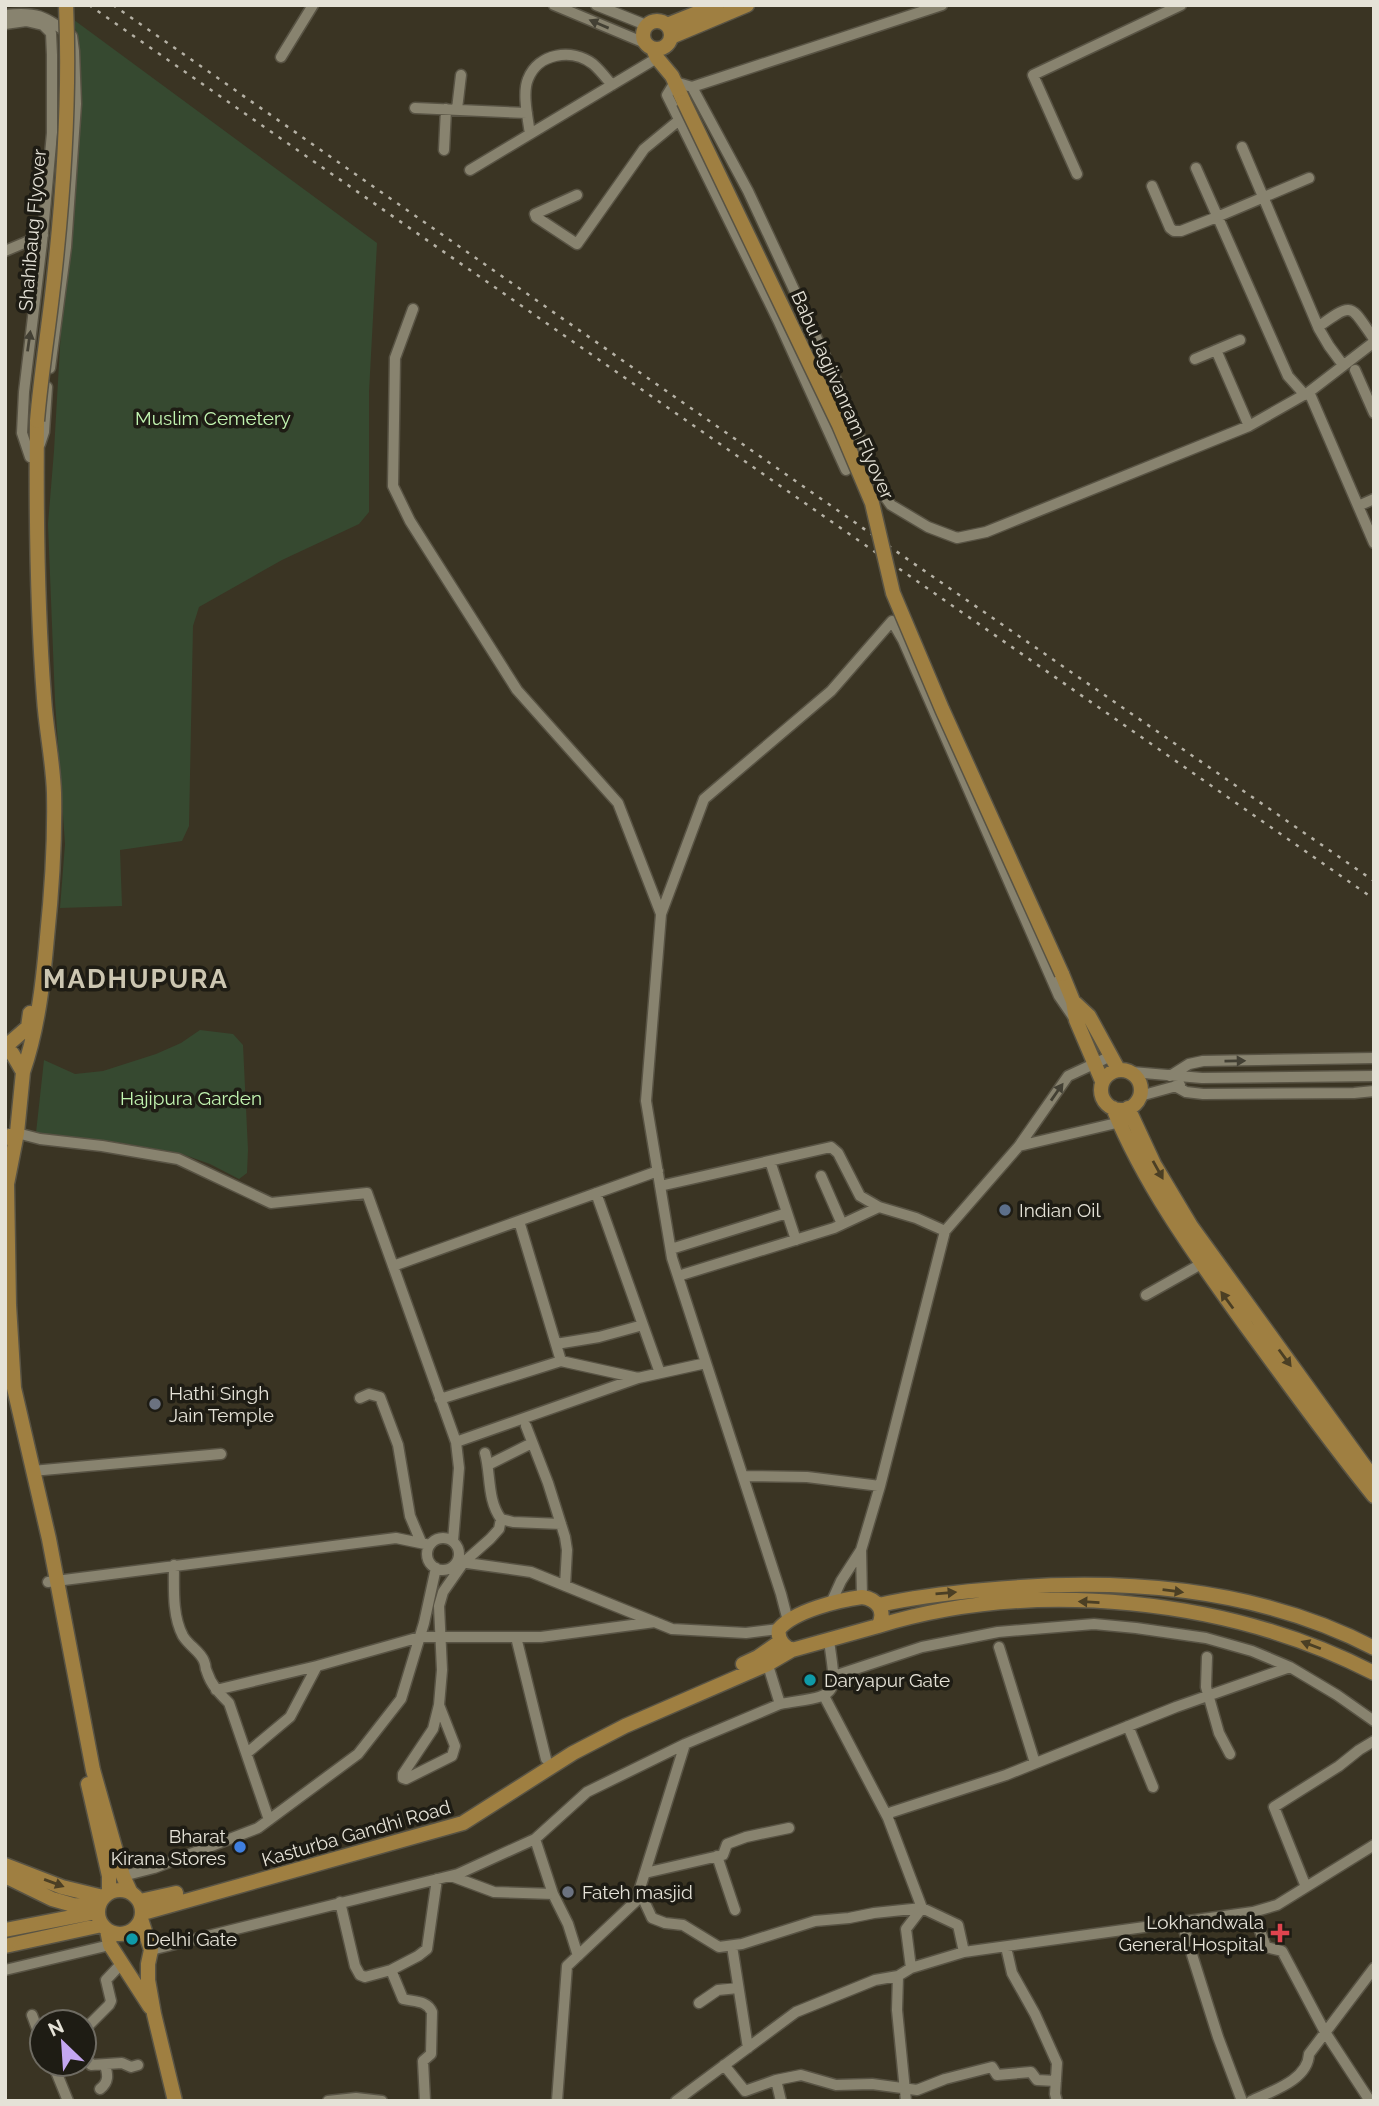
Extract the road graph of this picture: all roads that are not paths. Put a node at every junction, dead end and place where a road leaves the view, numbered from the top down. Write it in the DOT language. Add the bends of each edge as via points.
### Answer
graph roads {
  1 [pos="59,5"];
  2 [pos="65,5"];
  3 [pos="313,5"];
  4 [pos="554,5"];
  5 [pos="596,5"];
  6 [pos="717,5"];
  7 [pos="747,5"];
  8 [pos="942,5"];
  9 [pos="1181,5"];
  10 [pos="693,10"];
  11 [pos="5,15"];
  12 [pos="5,24"];
  13 [pos="646,25"];
  14 [pos="660,43"];
  15 [pos="281,57"];
  16 [pos="461,75"];
  17 [pos="674,79"];
  18 [pos="612,85"];
  19 [pos="692,87"];
  20 [pos="415,108"];
  21 [pos="451,109"];
  22 [pos="527,113"];
  23 [pos="678,121"];
  24 [pos="530,134"];
  25 [pos="1242,147"];
  26 [pos="444,150"];
  27 [pos="1196,168"];
  28 [pos="470,170"];
  29 [pos="1077,174"];
  30 [pos="1309,178"];
  31 [pos="1152,186"];
  32 [pos="577,195"];
  33 [pos="1263,197"];
  34 [pos="1217,217"];
  35 [pos="43,235"];
  36 [pos="5,251"];
  37 [pos="413,309"];
  38 [pos="1318,327"];
  39 [pos="1240,340"];
  40 [pos="1374,341"];
  41 [pos="1216,350"];
  42 [pos="1195,359"];
  43 [pos="1343,365"];
  44 [pos="1355,370"];
  45 [pos="1307,393"];
  46 [pos="1374,413"];
  47 [pos="34,421"];
  48 [pos="1249,426"];
  49 [pos="33,457"];
  50 [pos="846,470"];
  51 [pos="1374,499"];
  52 [pos="1358,506"];
  53 [pos="1374,542"];
  54 [pos="662,914"];
  55 [pos="1073,1001"];
  56 [pos="1076,1020"];
  57 [pos="5,1049"];
  58 [pos="1374,1058"];
  59 [pos="1094,1063"];
  60 [pos="1120,1066"];
  61 [pos="23,1072"];
  62 [pos="1374,1076"];
  63 [pos="1102,1081"];
  64 [pos="1172,1081"];
  65 [pos="1374,1091"];
  66 [pos="1140,1096"];
  67 [pos="1123,1115"];
  68 [pos="11,1136"];
  69 [pos="1019,1146"];
  70 [pos="770,1161"];
  71 [pos="658,1171"];
  72 [pos="821,1176"];
  73 [pos="660,1186"];
  74 [pos="596,1193"];
  75 [pos="879,1207"];
  76 [pos="787,1213"];
  77 [pos="519,1221"];
  78 [pos="842,1224"];
  79 [pos="946,1231"];
  80 [pos="796,1240"];
  81 [pos="671,1249"];
  82 [pos="1201,1264"];
  83 [pos="393,1266"];
  84 [pos="678,1276"];
  85 [pos="1146,1295"];
  86 [pos="643,1325"];
  87 [pos="556,1344"];
  88 [pos="561,1361"];
  89 [pos="706,1363"];
  90 [pos="660,1373"];
  91 [pos="638,1378"];
  92 [pos="5,1390"];
  93 [pos="360,1398"];
  94 [pos="440,1399"];
  95 [pos="526,1426"];
  96 [pos="456,1442"];
  97 [pos="533,1443"];
  98 [pos="220,1454"];
  99 [pos="32,1471"];
  100 [pos="743,1476"];
  101 [pos="1374,1479"];
  102 [pos="880,1486"];
  103 [pos="1374,1496"];
  104 [pos="501,1519"];
  105 [pos="561,1524"];
  106 [pos="453,1541"];
  107 [pos="425,1543"];
  108 [pos="861,1550"];
  109 [pos="461,1562"];
  110 [pos="174,1565"];
  111 [pos="436,1568"];
  112 [pos="53,1581"];
  113 [pos="565,1586"];
  114 [pos="862,1597"];
  115 [pos="831,1603"];
  116 [pos="879,1605"];
  117 [pos="655,1622"];
  118 [pos="878,1626"];
  119 [pos="785,1635"];
  120 [pos="419,1637"];
  121 [pos="441,1637"];
  122 [pos="516,1637"];
  123 [pos="829,1641"];
  124 [pos="999,1647"];
  125 [pos="1374,1648"];
  126 [pos="1207,1657"];
  127 [pos="766,1658"];
  128 [pos="317,1665"];
  129 [pos="1290,1667"];
  130 [pos="1374,1672"];
  131 [pos="834,1676"];
  132 [pos="216,1690"];
  133 [pos="1208,1695"];
  134 [pos="824,1696"];
  135 [pos="780,1704"];
  136 [pos="439,1705"];
  137 [pos="1374,1721"];
  138 [pos="1128,1726"];
  139 [pos="1374,1741"];
  140 [pos="685,1744"];
  141 [pos="247,1753"];
  142 [pos="1230,1754"];
  143 [pos="546,1759"];
  144 [pos="1035,1763"];
  145 [pos="1153,1787"];
  146 [pos="886,1814"];
  147 [pos="269,1820"];
  148 [pos="789,1828"];
  149 [pos="535,1839"];
  150 [pos="1374,1845"];
  151 [pos="717,1856"];
  152 [pos="5,1865"];
  153 [pos="645,1873"];
  154 [pos="5,1876"];
  155 [pos="123,1876"];
  156 [pos="450,1876"];
  157 [pos="438,1879"];
  158 [pos="1306,1887"];
  159 [pos="639,1890"];
  160 [pos="553,1894"];
  161 [pos="340,1902"];
  162 [pos="139,1906"];
  163 [pos="922,1908"];
  164 [pos="103,1910"];
  165 [pos="735,1910"];
  166 [pos="1253,1912"];
  167 [pos="1182,1923"];
  168 [pos="5,1930"];
  169 [pos="110,1945"];
  170 [pos="5,1946"];
  171 [pos="732,1946"];
  172 [pos="1006,1947"];
  173 [pos="151,1950"];
  174 [pos="964,1952"];
  175 [pos="578,1956"];
  176 [pos="122,1964"];
  177 [pos="911,1968"];
  178 [pos="1374,1968"];
  179 [pos="5,1970"];
  180 [pos="391,1970"];
  181 [pos="898,1976"];
  182 [pos="738,1988"];
  183 [pos="699,2003"];
  184 [pos="154,2014"];
  185 [pos="98,2015"];
  186 [pos="1325,2032"];
  187 [pos="748,2048"];
  188 [pos="98,2065"];
  189 [pos="105,2065"];
  190 [pos="138,2065"];
  191 [pos="724,2065"];
  192 [pos="59,2078"];
  193 [pos="776,2080"];
  194 [pos="1056,2081"];
  195 [pos="905,2088"];
  196 [pos="100,2089"];
  197 [pos="691,2095"];
  198 [pos="68,2101"];
  199 [pos="175,2101"];
  200 [pos="328,2101"];
  201 [pos="382,2101"];
  202 [pos="425,2101"];
  203 [pos="558,2101"];
  204 [pos="676,2101"];
  205 [pos="781,2101"];
  206 [pos="906,2101"];
  207 [pos="1057,2101"];
  208 [pos="1242,2101"];
  209 [pos="1251,2101"];
  210 [pos="1370,2101"];
  1 -- 47 [label="main road, Shahibaug Flyover" via="59,151"];
  2 -- 47 [label="main road, Shahibaug Flyover, bridge" via="66,152"];
  3 -- 15 [label="street"];
  14 -- 4 [label="street, one-way"];
  5 -- 13 [label="street"];
  6 -- 10 [label="main road"];
  7 -- 14 [label="main road"];
  8 -- 19 [label="street"];
  9 -- 29 [label="street" via="1033,75"];
  10 -- 14 [label="main road"];
  11 -- 49 [label="street" via="27,13 46,18 72,36 74,51 76,104 66,247 44,432"];
  12 -- 35 [label="street" via="26,21 43,25 51,33 52,133"];
  13 -- 14 [label="main road, Babu Jagjivanram Flyover" via="642,34"];
  13 -- 14 [label="main road" via="663,22"];
  14 -- 17 [label="main road, Babu Jagjivanram Flyover" via="670,52"];
  14 -- 18 [label="street"];
  16 -- 21 [label="street"];
  17 -- 19 [label="street"];
  17 -- 23 [label="street" via="667,95"];
  17 -- 55 [label="main road, Babu Jagjivanram Flyover, bridge" via="839,425 872,503 893,593"];
  18 -- 22 [label="street" via="580,56 560,54 539,62 527,80"];
  18 -- 24 [label="street"];
  19 -- 48 [label="street" via="748,191 891,505 957,538 986,532"];
  20 -- 21 [label="street"];
  21 -- 22 [label="street"];
  21 -- 26 [label="street"];
  22 -- 24 [label="street"];
  23 -- 32 [label="street" via="644,149 577,244 535,214"];
  23 -- 50 [label="street" via="778,320"];
  24 -- 28 [label="street"];
  25 -- 33 [label="street"];
  27 -- 34 [label="street"];
  30 -- 33 [label="street"];
  31 -- 34 [label="street" via="1174,231"];
  33 -- 34 [label="street"];
  33 -- 38 [label="street"];
  34 -- 45 [label="street" via="1288,376"];
  35 -- 36 [label="street"];
  49 -- 35 [label="street, one-way" via="22,433"];
  37 -- 54 [label="street" via="394,358 393,486 410,522 517,690 618,803"];
  38 -- 40 [label="street" via="1341,310 1354,310"];
  38 -- 43 [label="street"];
  39 -- 41 [label="street"];
  40 -- 43 [label="street"];
  41 -- 42 [label="street"];
  41 -- 48 [label="street"];
  43 -- 45 [label="street"];
  44 -- 46 [label="street"];
  45 -- 48 [label="street"];
  45 -- 52 [label="street"];
  47 -- 49 [label="main road, Shahibaug Flyover"];
  49 -- 57 [label="main road" via="32,596 47,793 46,881 28,1027"];
  49 -- 61 [label="main road" via="43,686 54,793 53,881 42,995"];
  51 -- 52 [label="street"];
  52 -- 53 [label="street"];
  54 -- 56 [label="street" via="704,799 831,691 892,621 1059,996"];
  54 -- 71 [label="street" via="646,1101"];
  55 -- 56 [label="main road"];
  55 -- 60 [label="main road" via="1089,1016"];
  56 -- 59 [label="main road"];
  57 -- 61 [label="main road"];
  64 -- 58 [label="street, one-way" via="1189,1064 1203,1061"];
  59 -- 60 [label="street"];
  59 -- 63 [label="main road"];
  69 -- 59 [label="street, one-way" via="1068,1076"];
  60 -- 63 [label="main road"];
  60 -- 64 [label="street"];
  60 -- 66 [label="main road" via="1140,1083"];
  61 -- 68 [label="main road"];
  62 -- 64 [label="street"];
  63 -- 67 [label="main road" via="1103,1100"];
  64 -- 65 [label="street" via="1186,1092 1203,1094"];
  64 -- 66 [label="street"];
  66 -- 67 [label="main road"];
  67 -- 69 [label="street"];
  67 -- 82 [label="main road" via="1140,1167"];
  67 -- 101 [label="main road, one-way" via="1191,1226"];
  68 -- 83 [label="street" via="178,1159 271,1203 367,1194"];
  68 -- 99 [label="main road" via="7,1184 14,1388"];
  69 -- 79 [label="street"];
  70 -- 73 [label="street"];
  70 -- 75 [label="street" via="831,1147 860,1196"];
  70 -- 76 [label="street"];
  71 -- 73 [label="street"];
  71 -- 74 [label="street"];
  72 -- 78 [label="street"];
  73 -- 81 [label="street"];
  74 -- 77 [label="street"];
  74 -- 86 [label="street"];
  75 -- 78 [label="street"];
  75 -- 79 [label="street"];
  76 -- 80 [label="street"];
  76 -- 81 [label="street"];
  77 -- 83 [label="street"];
  77 -- 87 [label="street"];
  78 -- 80 [label="street"];
  79 -- 102 [label="street"];
  80 -- 84 [label="street"];
  81 -- 84 [label="street"];
  82 -- 85 [label="street"];
  103 -- 82 [label="main road, one-way"];
  83 -- 94 [label="street"];
  84 -- 89 [label="street"];
  86 -- 87 [label="street"];
  86 -- 90 [label="street"];
  87 -- 88 [label="street"];
  88 -- 91 [label="street"];
  88 -- 94 [label="street"];
  89 -- 90 [label="street"];
  89 -- 100 [label="street"];
  90 -- 91 [label="street"];
  91 -- 96 [label="street"];
  92 -- 112 [label="main road"];
  93 -- 107 [label="street" via="369,1394 380,1397 398,1445 410,1516"];
  94 -- 96 [label="street"];
  95 -- 97 [label="street"];
  96 -- 106 [label="street" via="459,1468"];
  97 -- 104 [label="street" via="487,1459 493,1505"];
  97 -- 105 [label="street"];
  98 -- 99 [label="street"];
  99 -- 112 [label="main road"];
  100 -- 102 [label="street" via="807,1477"];
  100 -- 119 [label="street" via="782,1594"];
  102 -- 108 [label="street"];
  104 -- 105 [label="street"];
  104 -- 109 [label="street" via="490,1539"];
  105 -- 113 [label="street" via="567,1550"];
  106 -- 107 [label="street" via="438,1538"];
  106 -- 109 [label="street"];
  107 -- 110 [label="street" via="396,1538"];
  107 -- 111 [label="street" via="429,1561"];
  108 -- 114 [label="street"];
  108 -- 115 [label="street"];
  109 -- 111 [label="street" via="446,1570"];
  109 -- 113 [label="street" via="531,1572"];
  109 -- 121 [label="street" via="439,1606"];
  110 -- 112 [label="street"];
  110 -- 132 [label="street" via="174,1602 181,1632 199,1652"];
  111 -- 120 [label="street"];
  112 -- 155 [label="main road" via="93,1770"];
  112 -- 164 [label="main road" via="85,1771 109,1876"];
  113 -- 117 [label="street"];
  114 -- 115 [label="main road"];
  114 -- 116 [label="main road"];
  115 -- 119 [label="main road"];
  116 -- 118 [label="main road" via="882,1616"];
  116 -- 125 [label="main road, one-way" via="915,1596 1013,1587 1086,1584 1153,1588 1283,1611"];
  117 -- 119 [label="street" via="672,1629"];
  117 -- 122 [label="street"];
  118 -- 123 [label="main road"];
  130 -- 118 [label="main road, one-way" via="1304,1642 1155,1606 1088,1601 991,1604 916,1614"];
  119 -- 123 [label="main road"];
  119 -- 127 [label="main road, Kasturba Gandhi Road"];
  120 -- 121 [label="street"];
  120 -- 128 [label="street"];
  120 -- 147 [label="street" via="401,1699 358,1754"];
  121 -- 122 [label="street"];
  121 -- 136 [label="street"];
  122 -- 143 [label="street"];
  123 -- 131 [label="street"];
  124 -- 144 [label="street"];
  126 -- 133 [label="street"];
  127 -- 135 [label="street"];
  127 -- 143 [label="main road, Kasturba Gandhi Road" via="621,1717"];
  127 -- 162 [label="main road, Kasturba Gandhi Road" via="573,1753 463,1823"];
  128 -- 132 [label="street"];
  128 -- 141 [label="street" via="290,1717"];
  129 -- 131 [label="street" via="1206,1638 1094,1624 996,1632 922,1647"];
  129 -- 133 [label="street"];
  129 -- 137 [label="street"];
  131 -- 134 [label="street"];
  132 -- 141 [label="street" via="229,1703"];
  133 -- 138 [label="street"];
  133 -- 142 [label="street"];
  134 -- 135 [label="street"];
  134 -- 146 [label="street"];
  135 -- 140 [label="street"];
  136 -- 136 [label="street" via="433,1729 403,1778 454,1752"];
  138 -- 144 [label="street"];
  138 -- 145 [label="street"];
  139 -- 158 [label="street" via="1273,1807"];
  140 -- 149 [label="street" via="587,1792"];
  140 -- 153 [label="street"];
  141 -- 147 [label="street"];
  143 -- 162 [label="main road, Kasturba Gandhi Road" via="460,1814"];
  144 -- 146 [label="street"];
  146 -- 163 [label="street"];
  147 -- 155 [label="street" via="247,1833"];
  148 -- 151 [label="street" via="727,1844 723,1855"];
  149 -- 156 [label="street"];
  149 -- 160 [label="street"];
  150 -- 158 [label="street"];
  151 -- 153 [label="street"];
  151 -- 165 [label="street"];
  152 -- 164 [label="main road, one-way" via="62,1887"];
  153 -- 159 [label="street"];
  154 -- 164 [label="main road" via="52,1899"];
  155 -- 162 [label="main road"];
  156 -- 157 [label="street"];
  156 -- 160 [label="street" via="495,1892"];
  157 -- 161 [label="street"];
  157 -- 180 [label="street" via="427,1949"];
  158 -- 166 [label="street" via="1277,1905"];
  159 -- 171 [label="street" via="652,1918 683,1925 719,1947"];
  159 -- 175 [label="street" via="636,1901"];
  160 -- 175 [label="street"];
  161 -- 173 [label="street"];
  161 -- 180 [label="street" via="360,1975"];
  162 -- 164 [label="main road" via="116,1889"];
  162 -- 164 [label="main road" via="133,1930 127,1933 113,1933"];
  162 -- 173 [label="main road"];
  163 -- 171 [label="street" via="815,1921"];
  163 -- 174 [label="street" via="958,1925"];
  163 -- 177 [label="street" via="906,1929"];
  164 -- 168 [label="main road"];
  164 -- 169 [label="main road"];
  164 -- 170 [label="main road"];
  166 -- 167 [label="street"];
  166 -- 186 [label="street" via="1266,1947 1282,1951"];
  167 -- 172 [label="street"];
  167 -- 208 [label="street"];
  169 -- 176 [label="main road"];
  169 -- 179 [label="street"];
  171 -- 182 [label="street"];
  172 -- 174 [label="street"];
  172 -- 194 [label="street" via="1012,1973 1057,2063"];
  173 -- 184 [label="main road" via="148,1980"];
  174 -- 177 [label="street"];
  175 -- 203 [label="street" via="567,1966"];
  176 -- 184 [label="main road"];
  176 -- 185 [label="street" via="106,1980 111,2001"];
  177 -- 181 [label="street"];
  178 -- 186 [label="street"];
  180 -- 202 [label="street" via="403,1998 424,2002 432,2012 431,2054 424,2061"];
  181 -- 187 [label="street" via="875,1980 796,2012"];
  181 -- 195 [label="street"];
  182 -- 183 [label="street" via="718,1990"];
  182 -- 187 [label="street"];
  184 -- 199 [label="main road"];
  186 -- 209 [label="street" via="1309,2054 1304,2071"];
  186 -- 210 [label="street"];
  187 -- 191 [label="street"];
  188 -- 189 [label="street"];
  189 -- 190 [label="street"];
  189 -- 196 [label="street" via="106,2084"];
  191 -- 193 [label="street" via="746,2091"];
  191 -- 197 [label="street"];
  192 -- 198 [label="street"];
  193 -- 195 [label="street" via="801,2075 836,2085"];
  193 -- 205 [label="street"];
  194 -- 195 [label="street" via="1037,2080 1031,2072 997,2075 992,2067 917,2090"];
  194 -- 207 [label="street"];
  195 -- 206 [label="street"];
  197 -- 204 [label="street"];
  200 -- 201 [label="street"];
}
